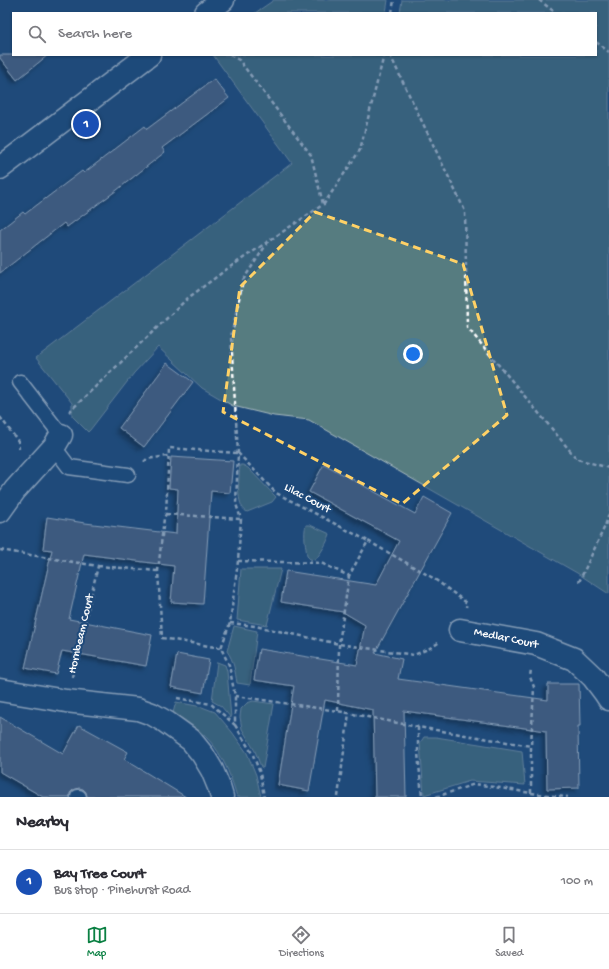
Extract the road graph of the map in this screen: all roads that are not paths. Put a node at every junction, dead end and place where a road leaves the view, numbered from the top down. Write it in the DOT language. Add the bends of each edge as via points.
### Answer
graph roads {
  1 [pos="223,0"];
  2 [pos="207,12"];
  3 [pos="148,56"];
  4 [pos="0,168"];
  5 [pos="20,382"];
  6 [pos="57,441"];
  7 [pos="128,476"];
  8 [pos="0,511"];
  9 [pos="460,630"];
  10 [pos="0,690"];
  11 [pos="609,699"];
  12 [pos="222,797"];
  1 -- 2 [label="street"];
  3 -- 4 [label="street"];
  5 -- 6 [label="lane"];
  6 -- 7 [label="lane" via="69,467"];
  6 -- 8 [label="street"];
  9 -- 11 [label="street, Medlar Court" via="536,644 574,659 593,677"];
  10 -- 12 [label="street" via="138,709 152,714 191,740 212,770"];
}
